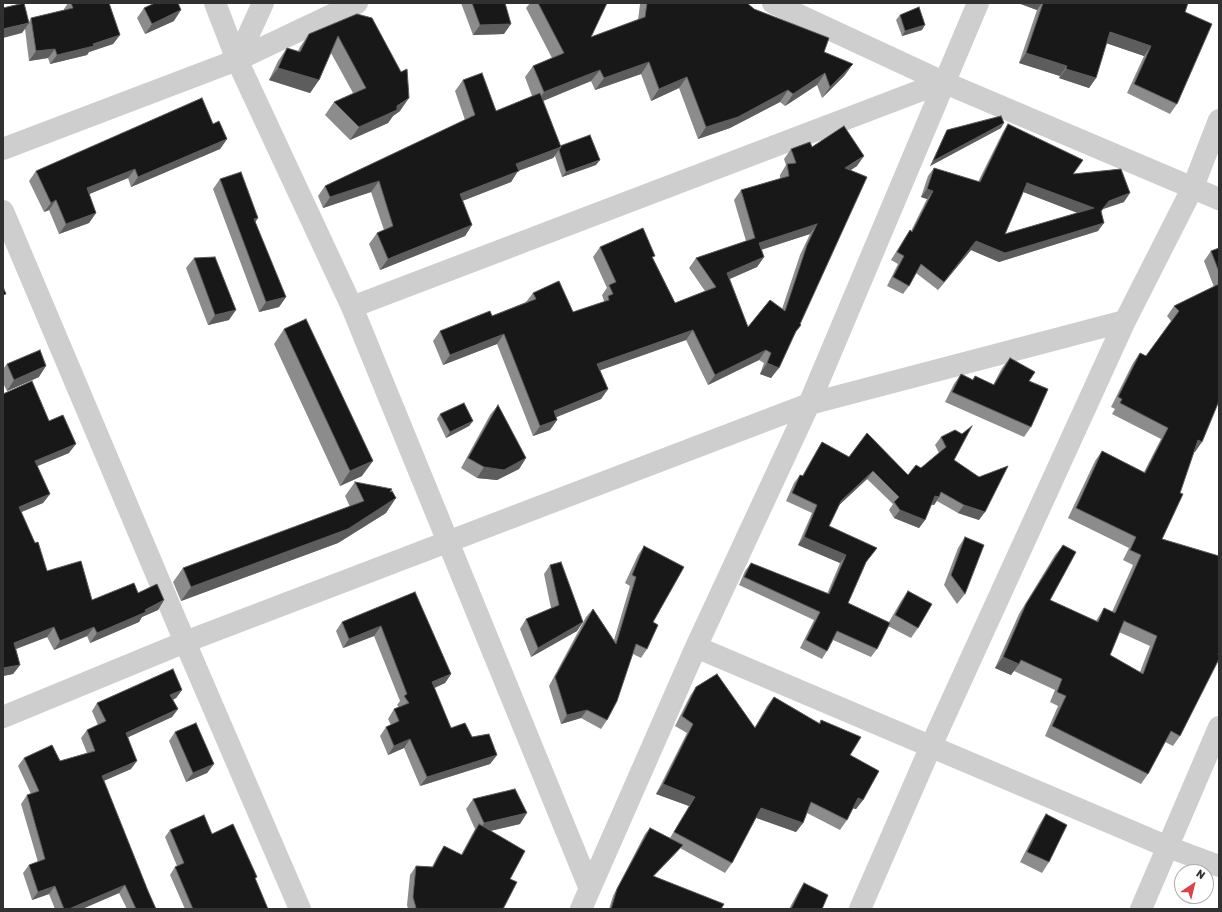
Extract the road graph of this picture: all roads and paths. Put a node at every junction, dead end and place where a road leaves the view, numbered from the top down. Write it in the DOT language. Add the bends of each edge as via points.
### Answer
graph roads {
  1 [pos="215,3"];
  2 [pos="263,3"];
  3 [pos="357,3"];
  4 [pos="773,3"];
  5 [pos="978,3"];
  6 [pos="237,60"];
  7 [pos="943,82"];
  8 [pos="1219,120"];
  9 [pos="3,149"];
  10 [pos="1219,180"];
  11 [pos="1193,187"];
  12 [pos="1219,199"];
  13 [pos="3,211"];
  14 [pos="352,307"];
  15 [pos="1125,321"];
  16 [pos="809,404"];
  17 [pos="447,542"];
  18 [pos="185,642"];
  19 [pos="696,647"];
  20 [pos="3,717"];
  21 [pos="1219,727"];
  22 [pos="931,746"];
  23 [pos="1168,846"];
  24 [pos="1219,866"];
  25 [pos="590,889"];
  26 [pos="300,909"];
  27 [pos="581,909"];
  28 [pos="860,909"];
  29 [pos="1141,909"];
  1 -- 6 [label="street"];
  2 -- 6 [label="street"];
  3 -- 6 [label="street"];
  4 -- 7 [label="street"];
  5 -- 7 [label="street"];
  6 -- 9 [label="street"];
  6 -- 14 [label="street"];
  7 -- 11 [label="street"];
  7 -- 14 [label="street"];
  7 -- 16 [label="street"];
  8 -- 11 [label="street"];
  10 -- 11 [label="street"];
  11 -- 12 [label="street"];
  11 -- 15 [label="street"];
  13 -- 18 [label="street"];
  14 -- 17 [label="street"];
  15 -- 16 [label="street"];
  15 -- 22 [label="street"];
  16 -- 17 [label="street"];
  16 -- 19 [label="street"];
  17 -- 18 [label="street"];
  17 -- 25 [label="street"];
  18 -- 20 [label="street"];
  18 -- 26 [label="street"];
  19 -- 22 [label="street"];
  19 -- 25 [label="street"];
  21 -- 23 [label="street"];
  22 -- 23 [label="street"];
  22 -- 28 [label="street"];
  23 -- 24 [label="street"];
  23 -- 29 [label="street"];
  25 -- 27 [label="street"];
}
